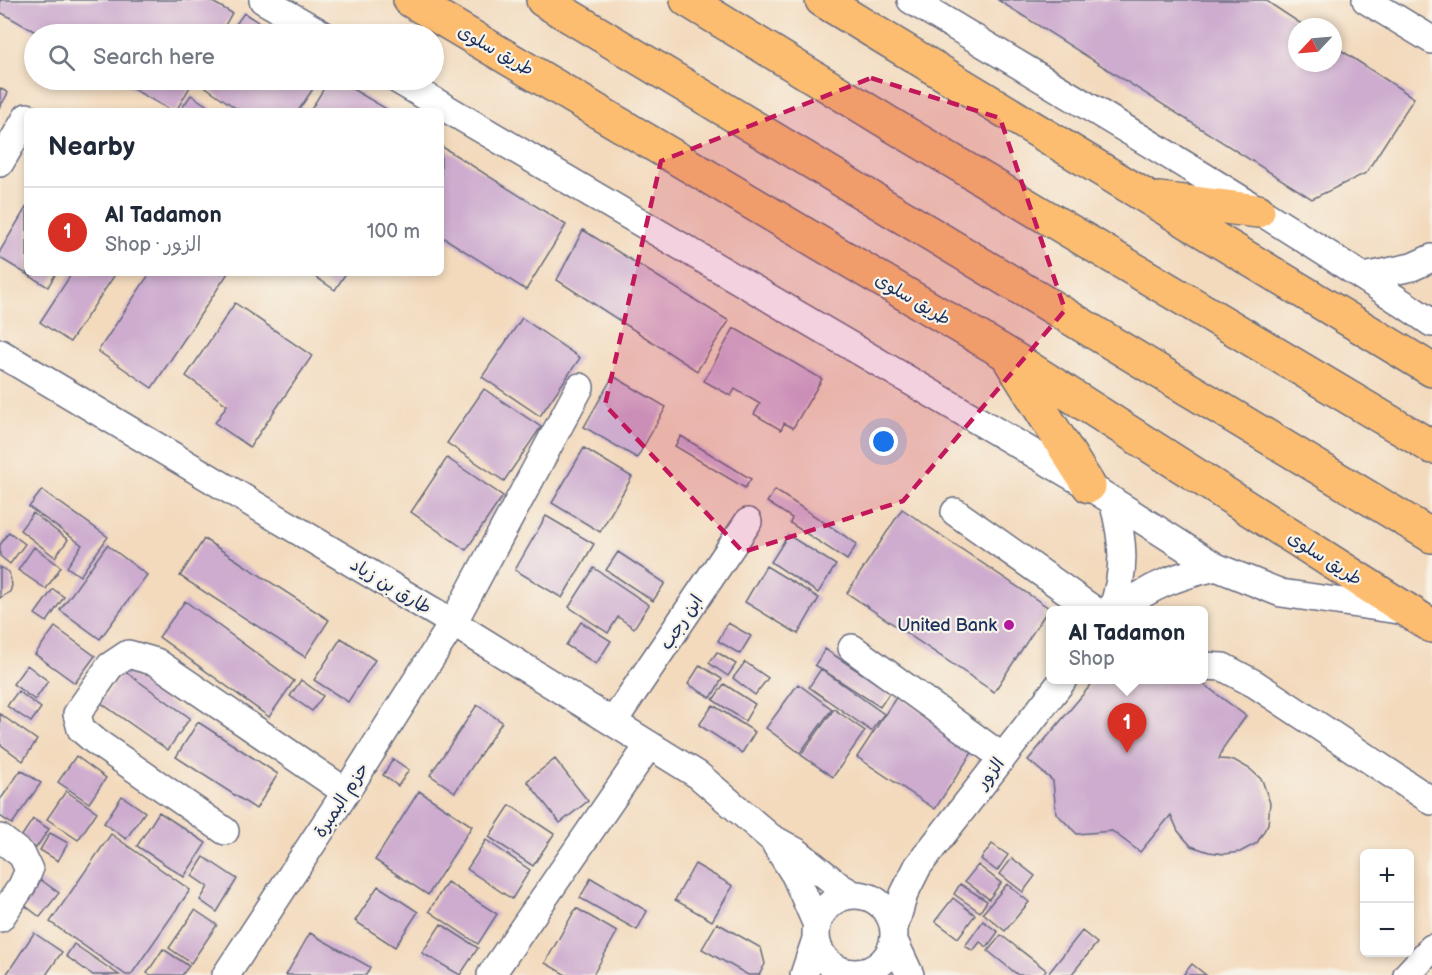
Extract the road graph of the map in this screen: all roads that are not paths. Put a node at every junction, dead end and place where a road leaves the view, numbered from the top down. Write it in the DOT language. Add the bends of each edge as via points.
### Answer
graph roads {
  1 [pos="263,0"];
  2 [pos="410,0"];
  3 [pos="543,0"];
  4 [pos="687,0"];
  5 [pos="822,0"];
  6 [pos="911,0"];
  7 [pos="1366,0"];
  8 [pos="305,24"];
  9 [pos="1432,40"];
  10 [pos="415,90"];
  11 [pos="24,122"];
  12 [pos="0,163"];
  13 [pos="1149,198"];
  14 [pos="1258,211"];
  15 [pos="1432,258"];
  16 [pos="1364,277"];
  17 [pos="1432,323"];
  18 [pos="0,353"];
  19 [pos="1005,353"];
  20 [pos="1432,370"];
  21 [pos="580,387"];
  22 [pos="1432,447"];
  23 [pos="1101,494"];
  24 [pos="1386,509"];
  25 [pos="956,512"];
  26 [pos="748,522"];
  27 [pos="1432,536"];
  28 [pos="1432,543"];
  29 [pos="1216,567"];
  30 [pos="1088,606"];
  31 [pos="1114,606"];
  32 [pos="1125,606"];
  33 [pos="1420,619"];
  34 [pos="453,623"];
  35 [pos="852,648"];
  36 [pos="1208,666"];
  37 [pos="1060,684"];
  38 [pos="613,723"];
  39 [pos="650,745"];
  40 [pos="1002,757"];
  41 [pos="346,792"];
  42 [pos="1432,801"];
  43 [pos="225,831"];
  44 [pos="770,837"];
  45 [pos="0,838"];
  46 [pos="918,866"];
  47 [pos="858,895"];
  48 [pos="0,918"];
  49 [pos="817,932"];
  50 [pos="894,935"];
  51 [pos="1432,948"];
  52 [pos="857,974"];
  53 [pos="226,975"];
  54 [pos="491,975"];
  55 [pos="804,975"];
  56 [pos="910,975"];
  57 [pos="1407,975"];
  1 -- 8 [label="street"];
  2 -- 19 [label="main road, طريق سلوى"];
  3 -- 24 [label="main road"];
  4 -- 22 [label="main road"];
  5 -- 13 [label="main road"];
  6 -- 14 [label="street"];
  7 -- 9 [label="street"];
  10 -- 23 [label="street, طريق سلوى"];
  11 -- 12 [label="street"];
  13 -- 14 [label="main road"];
  13 -- 20 [label="main road"];
  14 -- 16 [label="street"];
  15 -- 16 [label="street" via="1412,267"];
  16 -- 17 [label="street"];
  18 -- 34 [label="street, طارق بن زياد"];
  19 -- 23 [label="main road"];
  19 -- 33 [label="main road, طريق سلوى"];
  21 -- 34 [label="street, حزم البمبرة"];
  23 -- 29 [label="street, طريق سلوى"];
  23 -- 31 [label="street" via="1121,531 1123,562"];
  24 -- 27 [label="main road"];
  24 -- 28 [label="main road"];
  25 -- 30 [label="street"];
  26 -- 38 [label="street, ابن رجب"];
  29 -- 32 [label="street" via="1158,585"];
  29 -- 33 [label="street, طريق سلوى" via="1281,593"];
  34 -- 38 [label="street, طارق بن زياد"];
  34 -- 41 [label="street, حزم البمبرة"];
  35 -- 40 [label="street"];
  36 -- 42 [label="street" via="1223,667 1255,684"];
  37 -- 40 [label="street, الزور"];
  38 -- 39 [label="street, طارق بن زياد"];
  39 -- 44 [label="street, طارق بن زياد" via="698,775"];
  39 -- 54 [label="street"];
  40 -- 46 [label="street, الزور"];
  41 -- 43 [label="street" via="156,662 128,654 110,666 77,714 81,729"];
  41 -- 53 [label="street, حزم البمبرة"];
  44 -- 47 [label="street, طارق بن زياد" via="797,852 840,887"];
  44 -- 49 [label="street, طارق بن زياد" via="795,875"];
  45 -- 48 [label="street" via="22,855 29,870"];
  46 -- 47 [label="street, الزور" via="894,881"];
  46 -- 50 [label="street, الزور" via="904,894"];
  47 -- 49 [label="street" via="833,901 823,911"];
  47 -- 50 [label="street" via="883,906"];
  49 -- 52 [label="street" via="820,952 829,962 840,970"];
  49 -- 55 [label="street"];
  50 -- 52 [label="street" via="885,960"];
  50 -- 56 [label="street"];
  51 -- 57 [label="street"];
}
